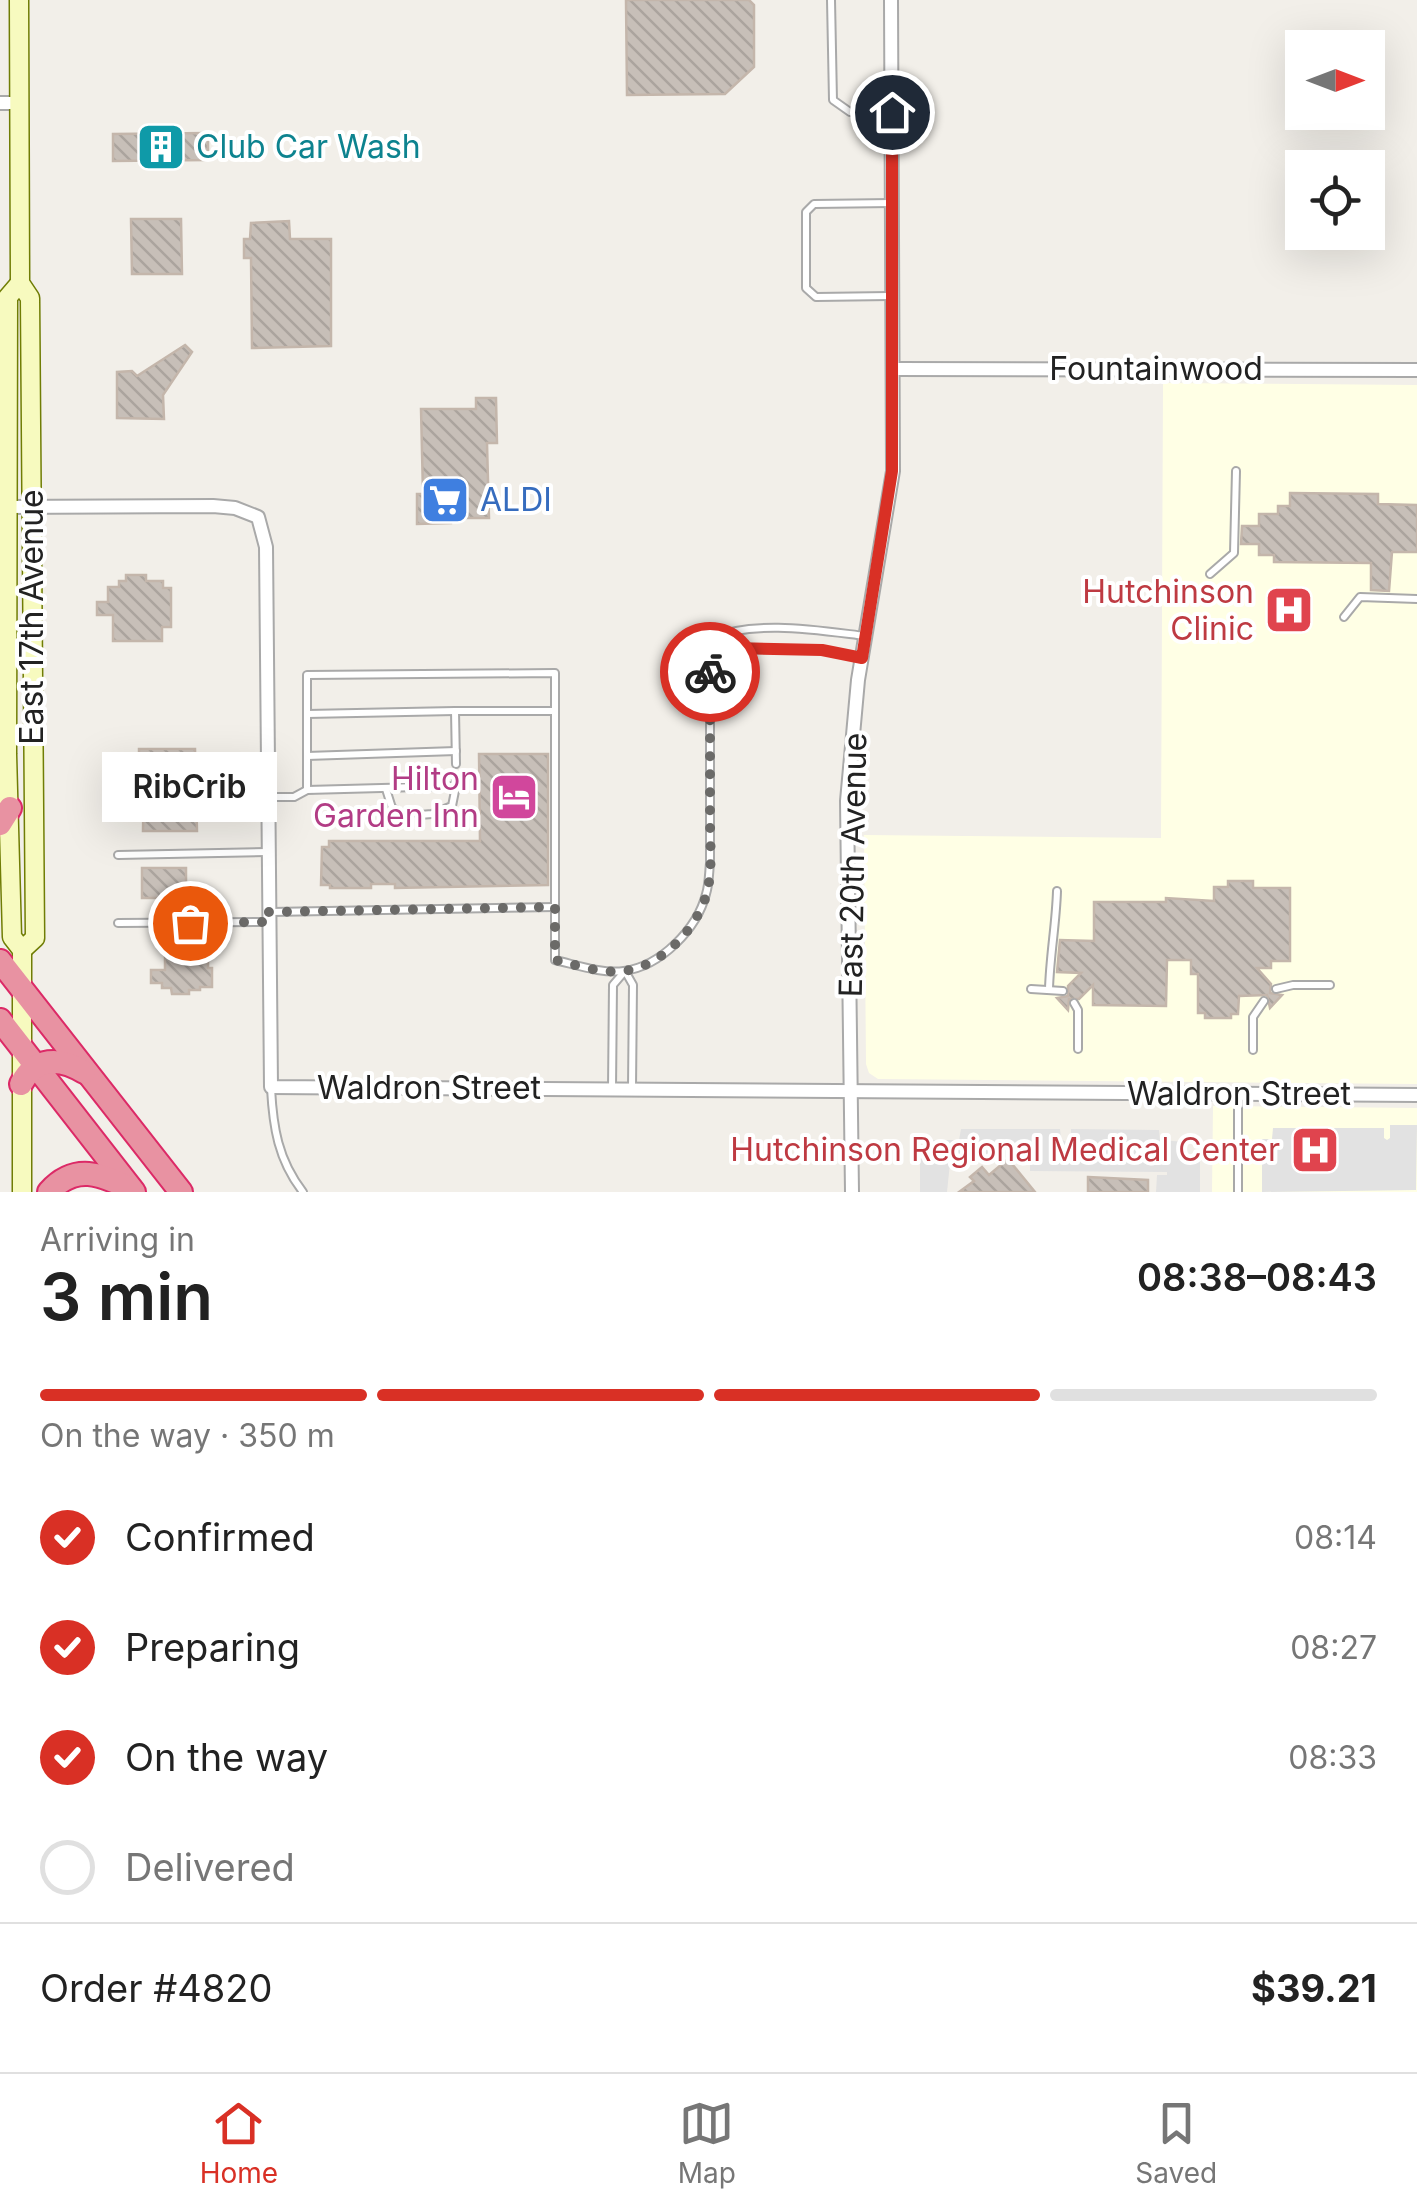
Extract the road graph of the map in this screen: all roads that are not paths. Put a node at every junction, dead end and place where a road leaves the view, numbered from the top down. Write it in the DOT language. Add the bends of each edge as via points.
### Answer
graph roads {
  1 [pos="20,0"];
  2 [pos="832,0"];
  3 [pos="891,0"];
  4 [pos="10,104"];
  5 [pos="892,112"];
  6 [pos="893,203"];
  7 [pos="20,283"];
  8 [pos="894,296"];
  9 [pos="895,369"];
  10 [pos="1417,370"];
  11 [pos="1236,471"];
  12 [pos="4,507"];
  13 [pos="31,507"];
  14 [pos="1210,574"];
  15 [pos="1417,599"];
  16 [pos="1344,617"];
  17 [pos="866,636"];
  18 [pos="710,638"];
  19 [pos="862,658"];
  20 [pos="455,711"];
  21 [pos="554,712"];
  22 [pos="307,714"];
  23 [pos="456,751"];
  24 [pos="307,756"];
  25 [pos="456,764"];
  26 [pos="386,789"];
  27 [pos="307,790"];
  28 [pos="268,797"];
  29 [pos="404,814"];
  30 [pos="419,815"];
  31 [pos="5,816"];
  32 [pos="268,852"];
  33 [pos="118,855"];
  34 [pos="1058,891"];
  35 [pos="555,907"];
  36 [pos="269,917"];
  37 [pos="118,923"];
  38 [pos="12,965"];
  39 [pos="625,971"];
  40 [pos="1330,985"];
  41 [pos="1031,989"];
  42 [pos="1049,989"];
  43 [pos="1276,989"];
  44 [pos="1063,991"];
  45 [pos="1264,1002"];
  46 [pos="1074,1003"];
  47 [pos="0,1020"];
  48 [pos="21,1046"];
  49 [pos="1078,1049"];
  50 [pos="1253,1050"];
  51 [pos="36,1065"];
  52 [pos="91,1077"];
  53 [pos="21,1084"];
  54 [pos="272,1087"];
  55 [pos="612,1089"];
  56 [pos="632,1090"];
  57 [pos="852,1091"];
  58 [pos="1238,1095"];
  59 [pos="1417,1096"];
  60 [pos="134,1191"];
  61 [pos="22,1192"];
  62 [pos="49,1192"];
  63 [pos="181,1192"];
  64 [pos="303,1192"];
  65 [pos="852,1192"];
  66 [pos="1238,1192"];
  1 -- 4 [label="street, East 17th Avenue"];
  2 -- 5 [label="lane" via="832,100 850,112"];
  3 -- 5 [label="street, East 20th Avenue"];
  4 -- 7 [label="street, East 17th Avenue"];
  5 -- 6 [label="street, East 20th Avenue"];
  6 -- 8 [label="street, East 20th Avenue"];
  6 -- 8 [label="lane" via="814,204 806,212 806,288 816,297"];
  7 -- 12 [label="street, East 17th Avenue" via="8,297"];
  7 -- 13 [label="street, East 17th Avenue" via="30,298"];
  8 -- 9 [label="street, East 20th Avenue"];
  9 -- 10 [label="street, Fountainwood"];
  9 -- 17 [label="street, East 20th Avenue" via="892,471"];
  11 -- 14 [label="lane" via="1234,552"];
  12 -- 13 [label="street, Waldron Street"];
  12 -- 31 [label="street, East 17th Avenue"];
  13 -- 28 [label="street, Waldron Street" via="216,506 258,517 266,547"];
  13 -- 38 [label="street, East 17th Avenue" via="35,938"];
  15 -- 16 [label="lane" via="1360,597"];
  17 -- 18 [label="lane" via="732,629"];
  17 -- 19 [label="street, East 20th Avenue"];
  18 -- 19 [label="lane" via="733,648"];
  18 -- 39 [label="lane" via="706,896 671,949"];
  19 -- 57 [label="street, East 20th Avenue" via="847,801"];
  20 -- 21 [label="lane"];
  20 -- 22 [label="lane"];
  20 -- 23 [label="lane"];
  21 -- 22 [label="lane" via="554,672 307,675"];
  21 -- 35 [label="lane"];
  22 -- 24 [label="lane"];
  23 -- 24 [label="lane"];
  23 -- 25 [label="lane"];
  24 -- 27 [label="lane"];
  26 -- 27 [label="lane"];
  26 -- 29 [label="lane" via="392,808"];
  26 -- 30 [label="lane" via="456,782 452,806"];
  27 -- 28 [label="lane"];
  28 -- 32 [label="street, Waldron Street"];
  31 -- 38 [label="street, East 17th Avenue"];
  32 -- 33 [label="lane"];
  32 -- 36 [label="street, Waldron Street"];
  34 -- 42 [label="lane"];
  35 -- 36 [label="lane"];
  35 -- 39 [label="lane" via="555,960"];
  36 -- 37 [label="lane"];
  36 -- 54 [label="street, Waldron Street"];
  38 -- 48 [label="street, East 17th Avenue"];
  38 -- 52 [label="highway"];
  39 -- 55 [label="lane" via="613,985"];
  39 -- 56 [label="lane" via="632,984"];
  40 -- 43 [label="lane"];
  41 -- 42 [label="lane"];
  42 -- 44 [label="lane"];
  45 -- 50 [label="lane" via="1253,1017"];
  46 -- 49 [label="lane"];
  47 -- 48 [label="highway"];
  48 -- 51 [label="highway"];
  48 -- 53 [label="street, East 17th Avenue"];
  51 -- 52 [label="highway" via="58,1062"];
  51 -- 53 [label="highway"];
  51 -- 60 [label="highway"];
  52 -- 63 [label="highway"];
  53 -- 61 [label="street, East 17th Avenue"];
  54 -- 55 [label="street, Waldron Street"];
  54 -- 64 [label="lane" via="273,1130"];
  55 -- 56 [label="street, Waldron Street"];
  56 -- 57 [label="street, Waldron Street"];
  57 -- 58 [label="street, Waldron Street"];
  57 -- 65 [label="street, East 20th Avenue"];
  58 -- 59 [label="street, Waldron Street"];
  58 -- 66 [label="lane"];
  60 -- 62 [label="highway" via="87,1172"];
}
